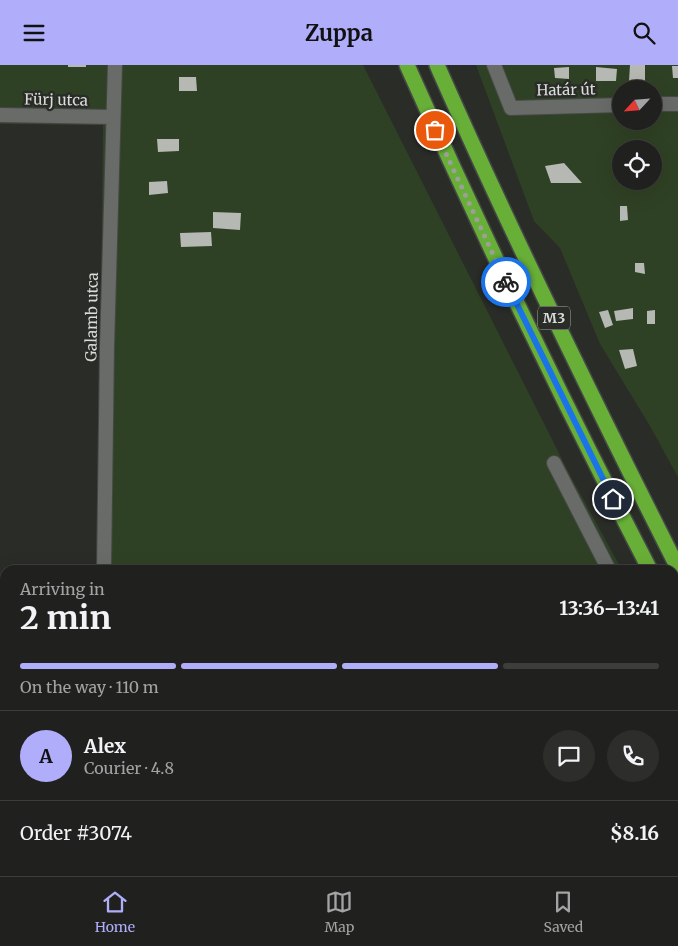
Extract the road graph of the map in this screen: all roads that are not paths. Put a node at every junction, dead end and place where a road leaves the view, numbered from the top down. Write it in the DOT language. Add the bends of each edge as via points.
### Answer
graph roads {
  1 [pos="115,65"];
  2 [pos="406,65"];
  3 [pos="437,65"];
  4 [pos="494,65"];
  5 [pos="678,103"];
  6 [pos="662,104"];
  7 [pos="612,105"];
  8 [pos="0,115"];
  9 [pos="113,117"];
  10 [pos="554,463"];
  11 [pos="104,565"];
  12 [pos="606,565"];
  13 [pos="647,565"];
  14 [pos="676,565"];
  1 -- 9 [label="street, Galamb utca"];
  2 -- 13 [label="highway, M3" via="491,251"];
  3 -- 14 [label="highway, M3" via="518,243"];
  4 -- 7 [label="street, Határ út" via="511,108"];
  5 -- 6 [label="street"];
  8 -- 9 [label="street, Fürj utca"];
  9 -- 11 [label="street, Galamb utca"];
  10 -- 12 [label="street"];
}
